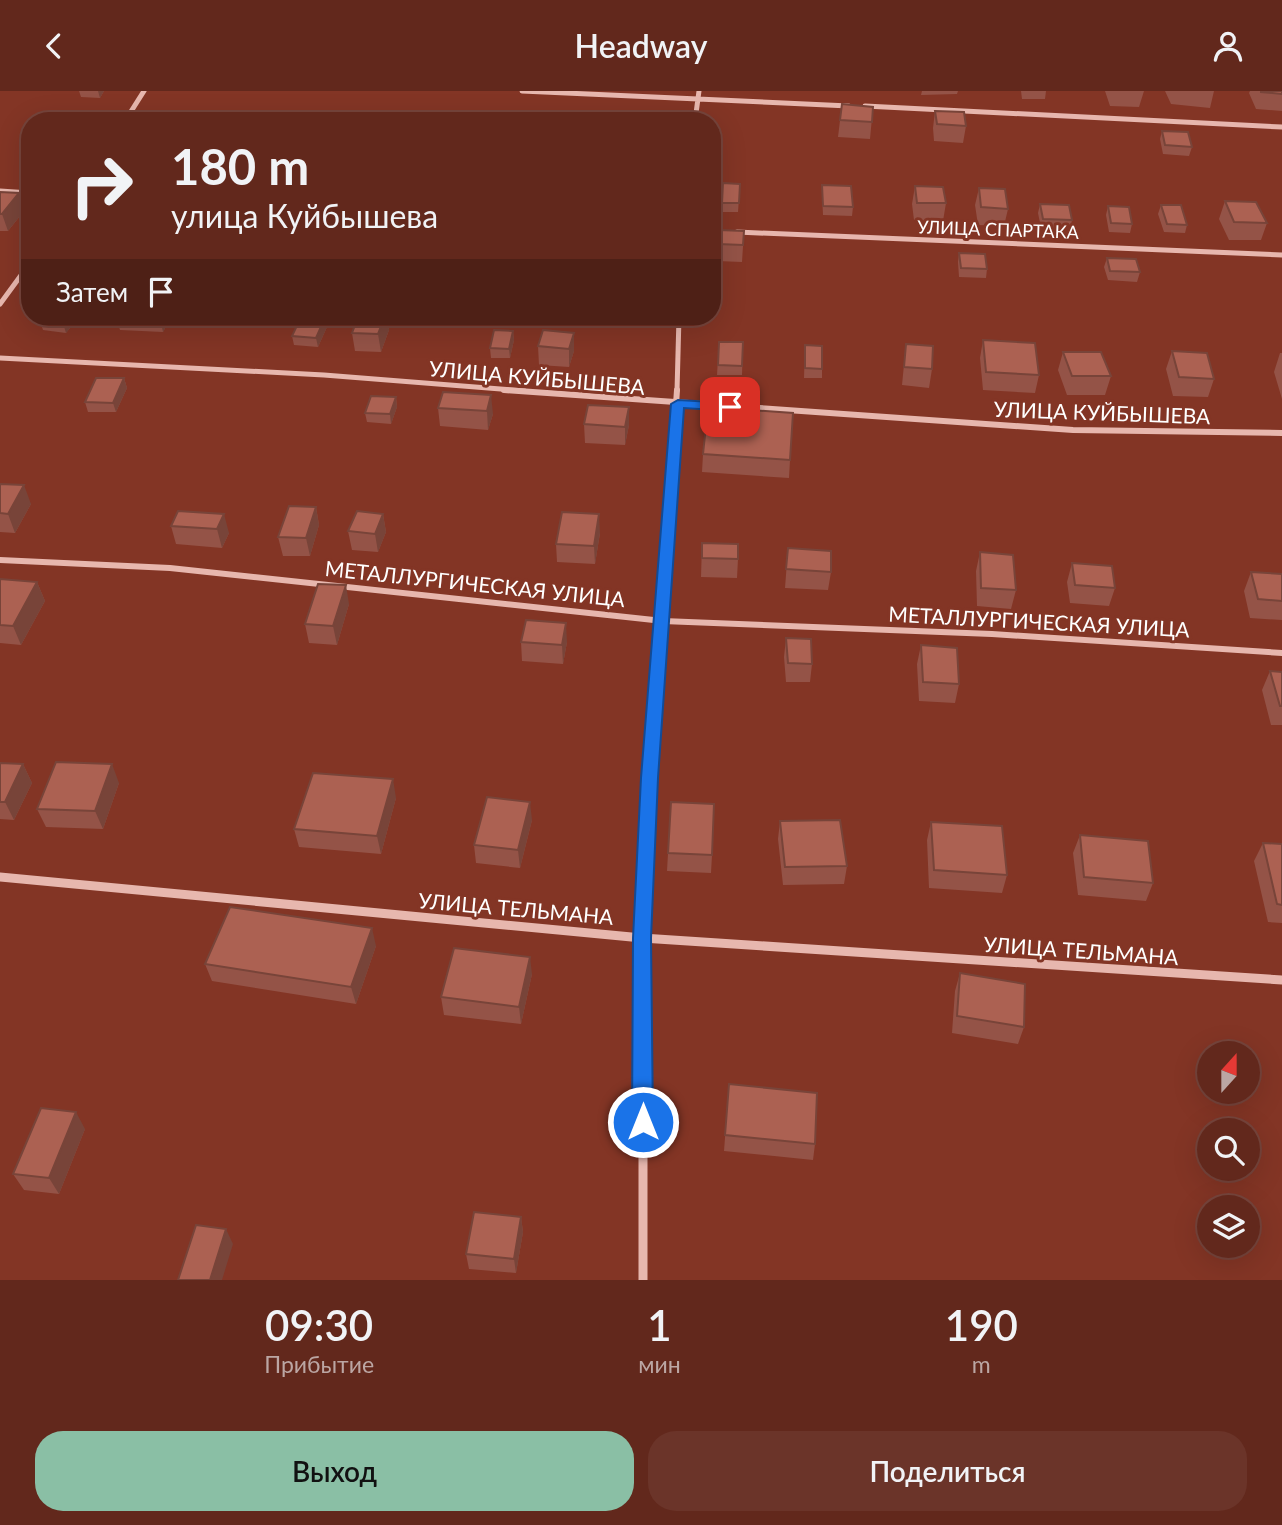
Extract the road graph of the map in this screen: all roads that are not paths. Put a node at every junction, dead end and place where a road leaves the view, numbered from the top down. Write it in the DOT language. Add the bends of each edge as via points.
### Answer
graph roads {
  1 [pos="144,91"];
  2 [pos="522,91"];
  3 [pos="699,91"];
  4 [pos="698,101"];
  5 [pos="131,112"];
  6 [pos="696,112"];
  7 [pos="1282,127"];
  8 [pos="0,191"];
  9 [pos="21,192"];
  10 [pos="726,231"];
  11 [pos="1282,255"];
  12 [pos="21,275"];
  13 [pos="0,304"];
  14 [pos="679,326"];
  15 [pos="0,358"];
  16 [pos="678,404"];
  17 [pos="1282,433"];
  18 [pos="0,560"];
  19 [pos="663,621"];
  20 [pos="1282,653"];
  21 [pos="0,877"];
  22 [pos="642,938"];
  23 [pos="1282,981"];
  24 [pos="643,1280"];
  1 -- 5 [label="street"];
  2 -- 4 [label="street"];
  3 -- 4 [label="street"];
  4 -- 6 [label="street"];
  4 -- 7 [label="street"];
  8 -- 9 [label="street"];
  10 -- 11 [label="street, УЛИЦА СПАРТАКА"];
  12 -- 13 [label="street"];
  14 -- 16 [label="street"];
  15 -- 16 [label="street, УЛИЦА КУЙБЫШЕВА" via="324,375"];
  16 -- 17 [label="street, УЛИЦА КУЙБЫШЕВА" via="1073,430"];
  16 -- 19 [label="street"];
  18 -- 19 [label="street, МЕТАЛЛУРГИЧЕСКАЯ УЛИЦА" via="170,568"];
  19 -- 20 [label="street, МЕТАЛЛУРГИЧЕСКАЯ УЛИЦА" via="992,634"];
  19 -- 22 [label="street" via="649,778"];
  21 -- 22 [label="street, УЛИЦА ТЕЛЬМАНА"];
  22 -- 23 [label="street, УЛИЦА ТЕЛЬМАНА"];
  22 -- 24 [label="street"];
}
